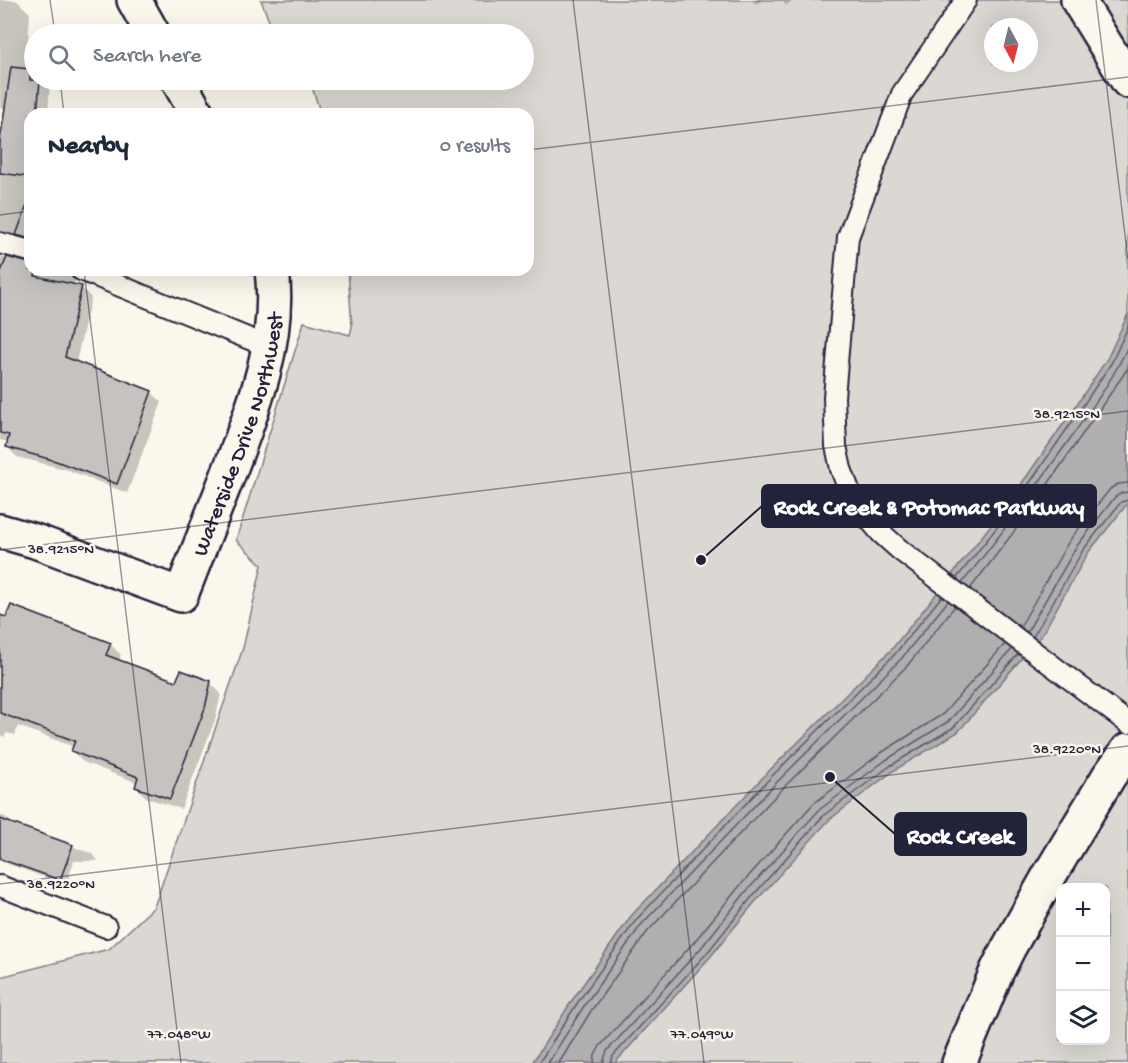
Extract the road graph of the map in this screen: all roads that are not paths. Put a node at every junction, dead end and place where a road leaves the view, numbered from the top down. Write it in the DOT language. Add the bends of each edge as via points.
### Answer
graph roads {
  1 [pos="134,0"];
  2 [pos="966,0"];
  3 [pos="1078,0"];
  4 [pos="147,24"];
  5 [pos="1128,81"];
  6 [pos="184,90"];
  7 [pos="194,108"];
  8 [pos="0,243"];
  9 [pos="24,249"];
  10 [pos="96,276"];
  11 [pos="272,276"];
  12 [pos="269,347"];
  13 [pos="0,531"];
  14 [pos="1128,723"];
  15 [pos="1128,750"];
  16 [pos="0,886"];
  17 [pos="106,927"];
  18 [pos="959,1063"];
  1 -- 4 [label="street"];
  2 -- 14 [label="lane" via="902,94 848,237 834,397 841,469 862,511 900,550"];
  3 -- 5 [label="street"];
  6 -- 7 [label="street"];
  8 -- 9 [label="lane"];
  10 -- 12 [label="lane"];
  11 -- 12 [label="street, Waterside Drive Northwest" via="275,306"];
  12 -- 13 [label="street, Waterside Drive Northwest" via="247,424 181,595"];
  15 -- 18 [label="street" via="1048,876 1008,949"];
  16 -- 17 [label="lane"];
}
